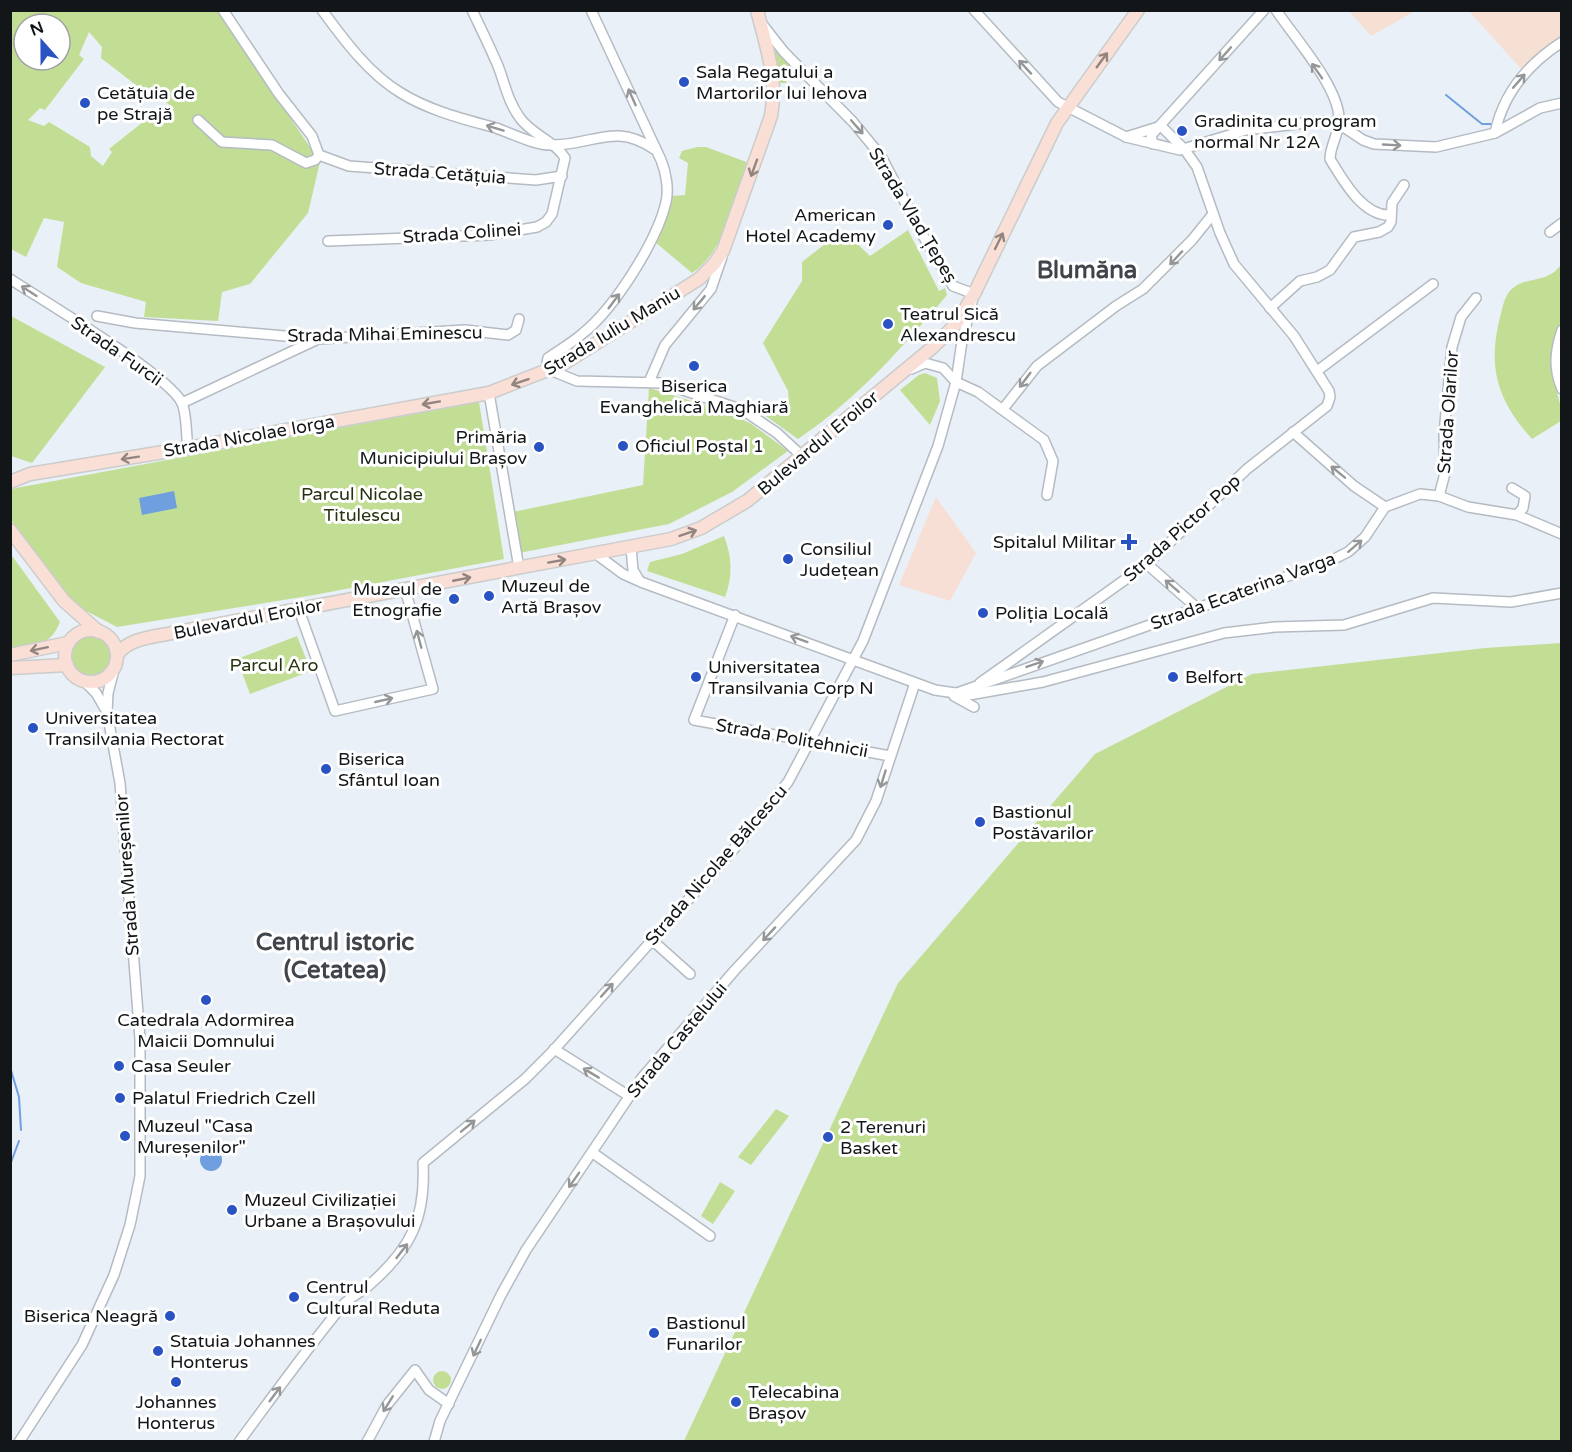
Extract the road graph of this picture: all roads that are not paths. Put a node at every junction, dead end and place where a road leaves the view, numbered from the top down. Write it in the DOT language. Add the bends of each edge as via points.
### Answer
graph roads {
  1 [pos="223,10"];
  2 [pos="322,10"];
  3 [pos="472,10"];
  4 [pos="974,10"];
  5 [pos="1138,10"];
  6 [pos="1264,10"];
  7 [pos="1276,10"];
  8 [pos="596,13"];
  9 [pos="759,16"];
  10 [pos="1562,42"];
  11 [pos="1562,103"];
  12 [pos="1067,107"];
  13 [pos="198,120"];
  14 [pos="1339,124"];
  15 [pos="1161,126"];
  16 [pos="1495,133"];
  17 [pos="1126,137"];
  18 [pos="1153,144"];
  19 [pos="551,146"];
  20 [pos="656,150"];
  21 [pos="1185,150"];
  22 [pos="319,155"];
  23 [pos="562,176"];
  24 [pos="1404,185"];
  25 [pos="1214,214"];
  26 [pos="1391,215"];
  27 [pos="1562,223"];
  28 [pos="1550,232"];
  29 [pos="328,240"];
  30 [pos="723,251"];
  31 [pos="10,279"];
  32 [pos="1433,284"];
  33 [pos="974,294"];
  34 [pos="1476,298"];
  35 [pos="1270,308"];
  36 [pos="97,316"];
  37 [pos="519,319"];
  38 [pos="1562,330"];
  39 [pos="319,339"];
  40 [pos="550,370"];
  41 [pos="1317,371"];
  42 [pos="900,374"];
  43 [pos="649,382"];
  44 [pos="956,382"];
  45 [pos="1562,390"];
  46 [pos="489,393"];
  47 [pos="182,403"];
  48 [pos="1003,409"];
  49 [pos="1293,432"];
  50 [pos="188,448"];
  51 [pos="802,457"];
  52 [pos="30,474"];
  53 [pos="10,475"];
  54 [pos="10,482"];
  55 [pos="1512,488"];
  56 [pos="1047,495"];
  57 [pos="1439,496"];
  58 [pos="1385,507"];
  59 [pos="1516,515"];
  60 [pos="10,531"];
  61 [pos="1562,534"];
  62 [pos="631,548"];
  63 [pos="596,554"];
  64 [pos="1147,564"];
  65 [pos="519,568"];
  66 [pos="641,582"];
  67 [pos="405,589"];
  68 [pos="1562,593"];
  69 [pos="64,601"];
  70 [pos="1197,608"];
  71 [pos="299,610"];
  72 [pos="735,615"];
  73 [pos="99,632"];
  74 [pos="70,641"];
  75 [pos="10,655"];
  76 [pos="854,660"];
  77 [pos="116,661"];
  78 [pos="67,665"];
  79 [pos="10,668"];
  80 [pos="84,681"];
  81 [pos="915,683"];
  82 [pos="980,683"];
  83 [pos="952,694"];
  84 [pos="974,707"];
  85 [pos="107,712"];
  86 [pos="811,740"];
  87 [pos="890,756"];
  88 [pos="652,940"];
  89 [pos="690,974"];
  90 [pos="554,1049"];
  91 [pos="630,1096"];
  92 [pos="593,1153"];
  93 [pos="710,1236"];
  94 [pos="449,1404"];
  95 [pos="19,1442"];
  96 [pos="239,1442"];
  97 [pos="367,1442"];
  98 [pos="434,1442"];
  1 -- 22 [label="street" via="312,136"];
  19 -- 2 [label="street, one-way" via="437,110 400,93 367,65"];
  3 -- 19 [label="street" via="510,102 521,120"];
  12 -- 4 [label="street, one-way"];
  12 -- 5 [label="main road, Bulevardul Eroilor, one-way"];
  6 -- 15 [label="street, one-way"];
  14 -- 7 [label="street, one-way" via="1329,87"];
  20 -- 8 [label="street, one-way"];
  9 -- 30 [label="main road, Strada Iuliu Maniu, one-way" via="772,67 773,108"];
  9 -- 33 [label="street, Strada Vlad Țepeș, one-way" via="784,52 881,156 953,286"];
  16 -- 10 [label="street, one-way" via="1510,91 1534,64"];
  11 -- 16 [label="street" via="1540,108"];
  12 -- 17 [label="street"];
  33 -- 12 [label="main road, Bulevardul Eroilor, one-way"];
  13 -- 22 [label="street" via="222,142 272,145 306,163"];
  14 -- 16 [label="street, one-way" via="1363,140 1384,145 1436,147"];
  14 -- 21 [label="street" via="1322,121 1246,130"];
  14 -- 26 [label="street" via="1330,159 1364,204 1375,213"];
  15 -- 17 [label="street"];
  15 -- 18 [label="street" via="1151,135"];
  15 -- 21 [label="street"];
  17 -- 18 [label="street"];
  18 -- 21 [label="street"];
  19 -- 20 [label="street" via="621,135"];
  19 -- 23 [label="street" via="565,158"];
  40 -- 20 [label="street, one-way" via="548,358 582,334 610,307 643,254 666,201 664,167"];
  21 -- 25 [label="street" via="1203,179"];
  22 -- 23 [label="street, Strada Cetățuia" via="349,166 536,180"];
  23 -- 29 [label="street, Strada Colinei" via="552,214 537,226 489,235"];
  24 -- 26 [label="street" via="1392,203"];
  25 -- 35 [label="street" via="1234,264"];
  25 -- 48 [label="street, one-way" via="1143,289 1037,366"];
  26 -- 35 [label="street" via="1388,227 1354,237 1330,270 1300,281"];
  27 -- 28 [label="street"];
  30 -- 40 [label="main road, Strada Iuliu Maniu" via="699,279"];
  30 -- 43 [label="street, Strada Iuliu Maniu, one-way" via="711,289 665,345"];
  47 -- 31 [label="street, Strada Furcii, one-way" via="162,381"];
  32 -- 41 [label="street"];
  33 -- 42 [label="main road, Bulevardul Eroilor" via="956,324"];
  33 -- 44 [label="street, Strada Nicolae Bălcescu"];
  34 -- 57 [label="street, Strada Olarilor" via="1461,317 1452,348 1444,434 1445,473"];
  35 -- 41 [label="street"];
  36 -- 39 [label="street, Strada Mihai Eminescu" via="135,323"];
  37 -- 39 [label="street, Strada Mihai Eminescu" via="516,330 508,335 465,330"];
  38 -- 45 [label="street" via="1555,364"];
  39 -- 47 [label="street"];
  40 -- 43 [label="street" via="577,381"];
  40 -- 46 [label="main road, Strada Iuliu Maniu, one-way"];
  41 -- 49 [label="street, Strada Pictor Pop" via="1330,397 1327,406"];
  42 -- 44 [label="street" via="931,363 943,368"];
  42 -- 51 [label="main road, Bulevardul Eroilor"];
  43 -- 51 [label="street" via="743,410 777,433"];
  44 -- 48 [label="street"];
  44 -- 76 [label="street, Strada Nicolae Bălcescu" via="938,446"];
  46 -- 50 [label="main road, Strada Nicolae Iorga, one-way"];
  46 -- 65 [label="street"];
  47 -- 50 [label="street"];
  48 -- 56 [label="street" via="1049,446 1053,461"];
  58 -- 49 [label="street, one-way" via="1354,486"];
  49 -- 64 [label="street, Strada Pictor Pop" via="1247,469"];
  50 -- 52 [label="main road, Strada Nicolae Iorga, one-way"];
  62 -- 51 [label="main road, Bulevardul Eroilor, one-way" via="671,539 718,519"];
  52 -- 53 [label="main road"];
  52 -- 54 [label="main road, Strada Nicolae Iorga"];
  55 -- 59 [label="street" via="1526,502"];
  57 -- 58 [label="street" via="1420,494"];
  57 -- 59 [label="street" via="1468,507"];
  70 -- 58 [label="street, Strada Ecaterina Varga, one-way" via="1348,552 1365,537"];
  59 -- 61 [label="street"];
  60 -- 69 [label="main road"];
  62 -- 63 [label="main road, Bulevardul Eroilor"];
  62 -- 66 [label="street" via="633,570"];
  65 -- 63 [label="main road, Bulevardul Eroilor, one-way"];
  63 -- 66 [label="street"];
  70 -- 64 [label="street, one-way"];
  64 -- 82 [label="street, Strada Pictor Pop"];
  67 -- 65 [label="main road, Bulevardul Eroilor, one-way"];
  66 -- 72 [label="street"];
  67 -- 71 [label="main road, Bulevardul Eroilor"];
  71 -- 67 [label="street, one-way" via="335,711 433,689"];
  68 -- 83 [label="street" via="1511,602 1432,598 1344,625 1224,633 1052,681"];
  69 -- 73 [label="main road"];
  69 -- 74 [label="main road" via="70,616"];
  82 -- 70 [label="street, Strada Ecaterina Varga, one-way"];
  71 -- 77 [label="main road, Bulevardul Eroilor" via="132,642 123,646"];
  76 -- 72 [label="street, one-way"];
  72 -- 86 [label="street, Strada Politehnicii" via="694,720"];
  73 -- 74 [label="main road" via="84,632"];
  73 -- 77 [label="main road" via="112,640"];
  74 -- 75 [label="main road, one-way"];
  74 -- 78 [label="main road"];
  76 -- 81 [label="street"];
  76 -- 86 [label="street, Strada Nicolae Bălcescu"];
  77 -- 80 [label="main road" via="106,678"];
  77 -- 85 [label="street, Strada Mureșenilor"];
  78 -- 79 [label="main road"];
  78 -- 80 [label="main road"];
  80 -- 85 [label="street, Strada Mureșenilor"];
  81 -- 83 [label="street"];
  81 -- 87 [label="street, Strada Castelului"];
  82 -- 83 [label="street, Strada Ecaterina Varga"];
  83 -- 84 [label="street"];
  85 -- 95 [label="street, Strada Mureșenilor" via="120,783 140,1039 142,1146 137,1195 114,1275 82,1345"];
  86 -- 87 [label="street, Strada Politehnicii"];
  86 -- 88 [label="street, Strada Nicolae Bălcescu" via="780,795"];
  87 -- 91 [label="street, Strada Castelului, one-way" via="876,801 856,840 728,978"];
  88 -- 89 [label="street"];
  90 -- 88 [label="street, Strada Nicolae Bălcescu, one-way"];
  91 -- 90 [label="street, one-way"];
  96 -- 90 [label="street, Strada Nicolae Bălcescu, one-way" via="344,1304 367,1287 410,1241 422,1207 423,1163 525,1079"];
  91 -- 92 [label="street, Strada Castelului"];
  92 -- 93 [label="street"];
  92 -- 94 [label="street, Strada Castelului, one-way" via="521,1258"];
  94 -- 97 [label="street, one-way" via="429,1390 415,1370 387,1405"];
  94 -- 98 [label="street, Strada Castelului"];
}
